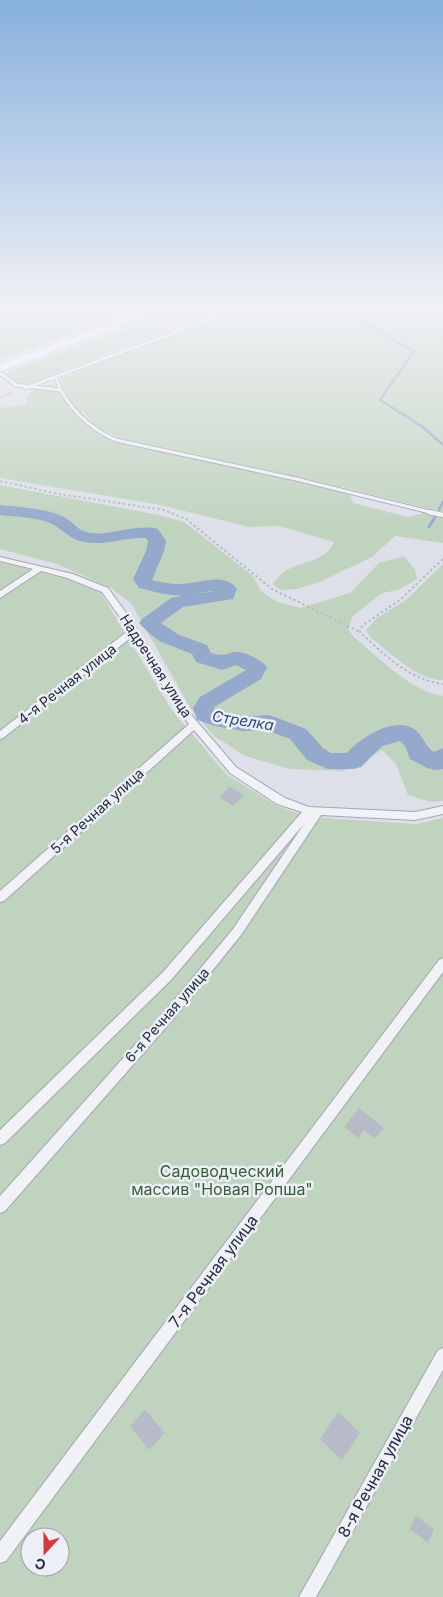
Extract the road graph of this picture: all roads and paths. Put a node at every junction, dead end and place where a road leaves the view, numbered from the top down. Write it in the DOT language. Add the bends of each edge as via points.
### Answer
graph roads {
  1 [pos="10,382"];
  2 [pos="45,382"];
  3 [pos="57,382"];
  4 [pos="24,388"];
  5 [pos="60,390"];
  6 [pos="0,481"];
  7 [pos="443,515"];
  8 [pos="443,559"];
  9 [pos="0,560"];
  10 [pos="40,568"];
  11 [pos="0,596"];
  12 [pos="134,631"];
  13 [pos="360,632"];
  14 [pos="443,684"];
  15 [pos="194,724"];
  16 [pos="0,736"];
  17 [pos="443,810"];
  18 [pos="313,811"];
  19 [pos="0,898"];
  20 [pos="443,963"];
  21 [pos="0,1138"];
  22 [pos="0,1206"];
  23 [pos="443,1356"];
  24 [pos="0,1555"];
  25 [pos="307,1597"];
  1 -- 4 [label="lane"];
  2 -- 4 [label="lane"];
  3 -- 5 [label="lane"];
  4 -- 5 [label="lane"];
  5 -- 7 [label="lane" via="85,422 100,434 116,440"];
  6 -- 13 [label="path" via="59,494 164,510 186,519 272,589"];
  8 -- 13 [label="path" via="401,599 362,626"];
  9 -- 10 [label="street, Надречная улица"];
  10 -- 11 [label="street"];
  10 -- 12 [label="street, Надречная улица" via="105,590"];
  12 -- 15 [label="street, Надречная улица" via="178,706"];
  12 -- 16 [label="street, 4-я Речная улица"];
  13 -- 14 [label="path" via="413,674 426,681"];
  15 -- 18 [label="street, Надречная улица" via="233,770 281,801"];
  15 -- 19 [label="street, 5-я Речная улица"];
  17 -- 18 [label="street, Надречная улица" via="415,816"];
  18 -- 21 [label="street, 6-я Речная улица" via="167,976"];
  18 -- 22 [label="street, 6-я Речная улица" via="237,932 171,1013"];
  20 -- 24 [label="street, 7-я Речная улица"];
  23 -- 25 [label="street, 8-я Речная улица"];
}
